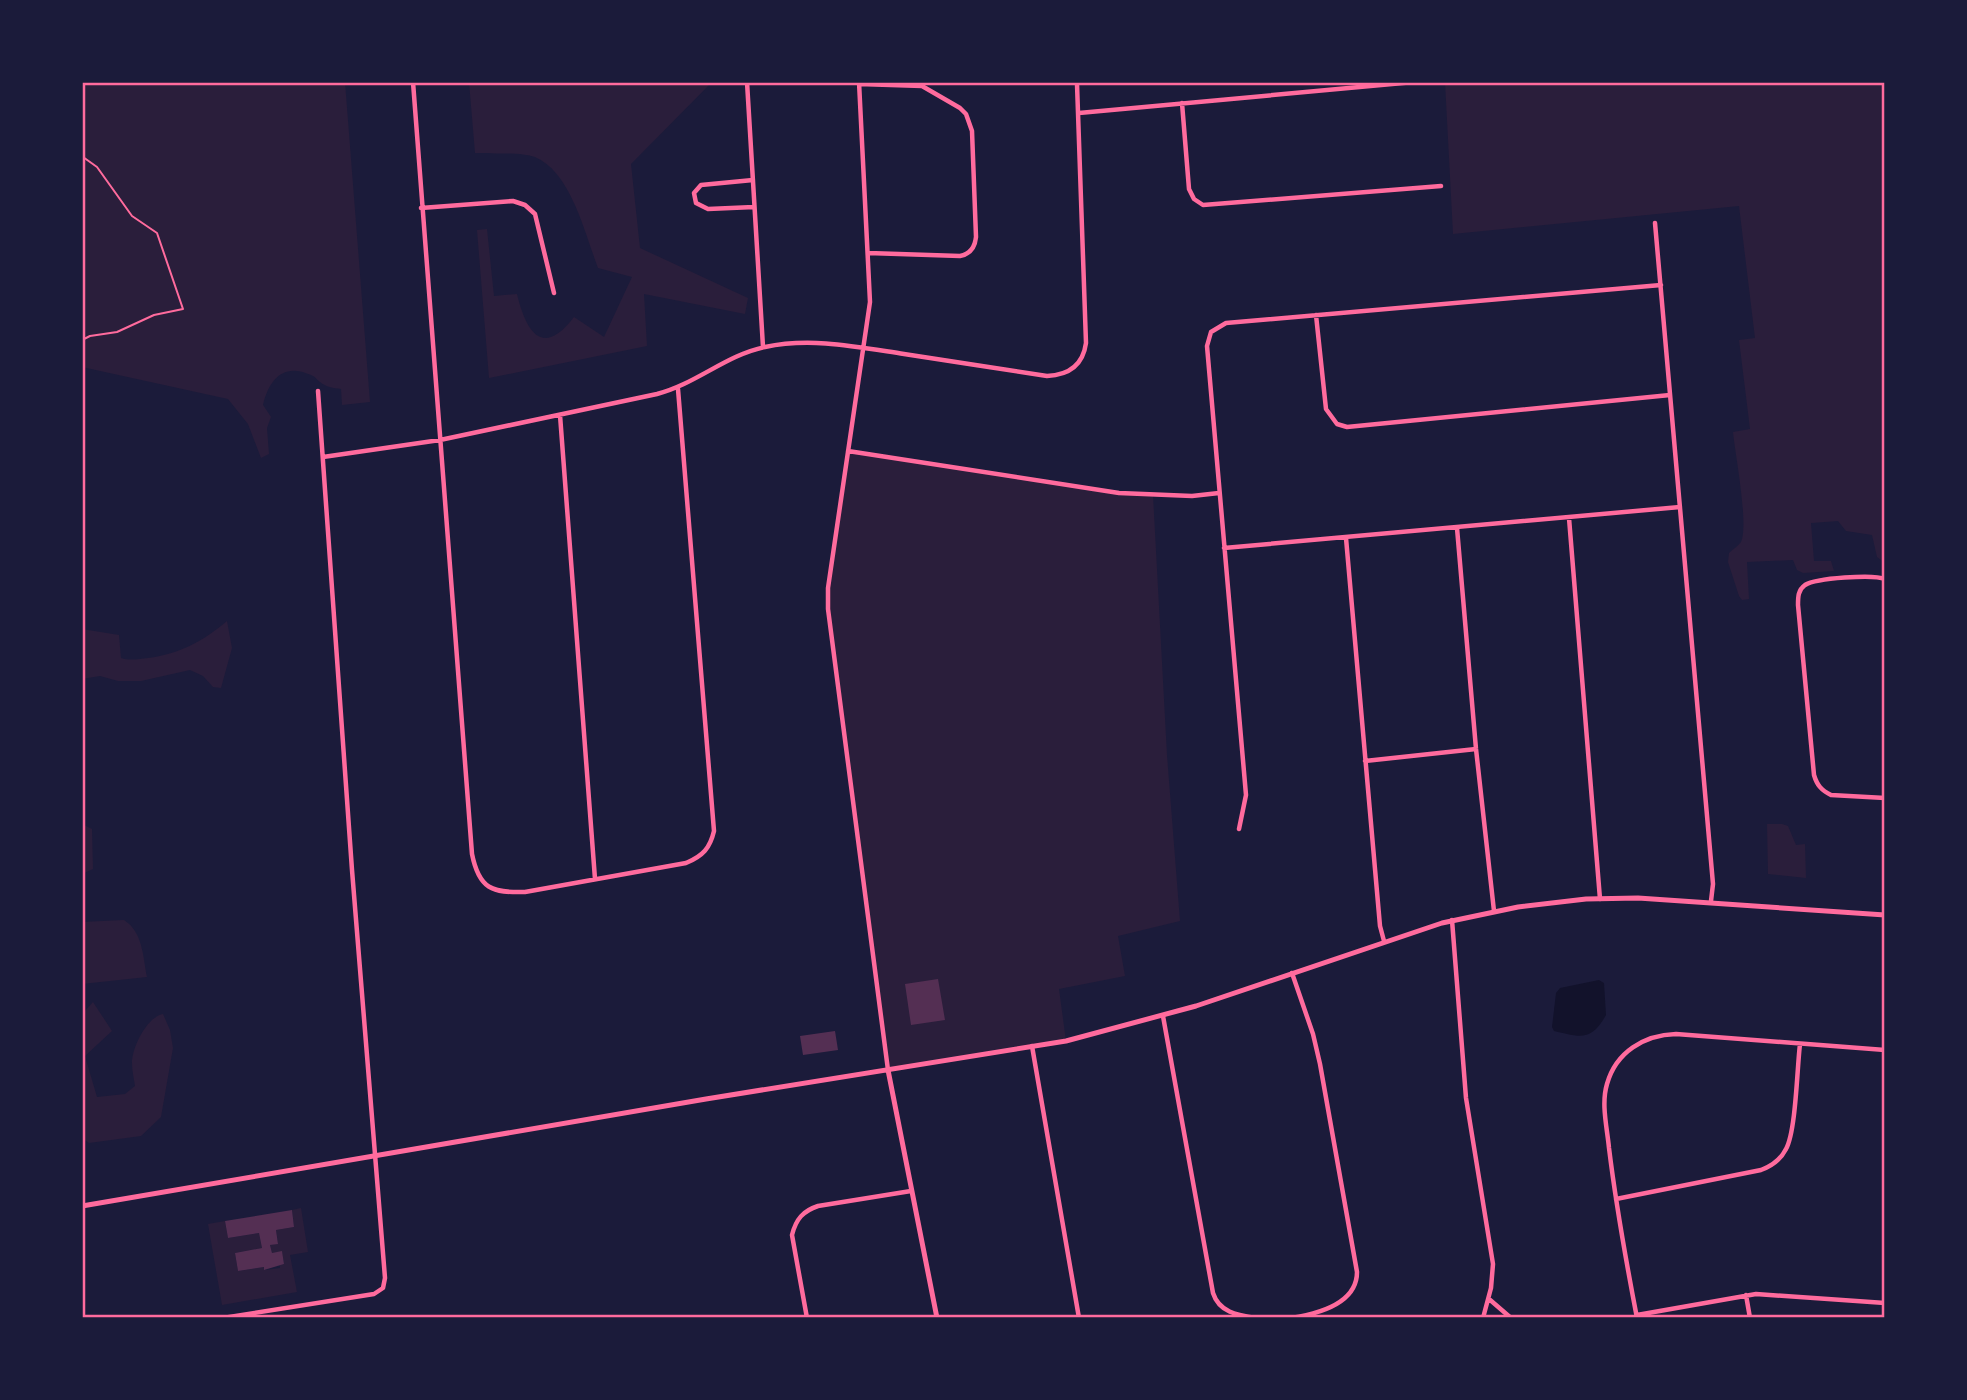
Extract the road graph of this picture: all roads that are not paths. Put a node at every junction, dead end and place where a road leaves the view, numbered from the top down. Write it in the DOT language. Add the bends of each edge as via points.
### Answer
graph roads {
  1 [pos="412,82"];
  2 [pos="747,82"];
  3 [pos="1414,82"];
  4 [pos="859,83"];
  5 [pos="1077,84"];
  6 [pos="1182,103"];
  7 [pos="1079,113"];
  8 [pos="753,180"];
  9 [pos="1441,186"];
  10 [pos="754,207"];
  11 [pos="421,208"];
  12 [pos="1655,223"];
  13 [pos="868,253"];
  14 [pos="1661,285"];
  15 [pos="554,293"];
  16 [pos="1316,315"];
  17 [pos="763,347"];
  18 [pos="863,348"];
  19 [pos="678,388"];
  20 [pos="318,391"];
  21 [pos="1670,395"];
  22 [pos="560,415"];
  23 [pos="440,440"];
  24 [pos="848,452"];
  25 [pos="323,457"];
  26 [pos="1219,493"];
  27 [pos="1680,507"];
  28 [pos="1569,518"];
  29 [pos="1457,528"];
  30 [pos="1346,537"];
  31 [pos="1224,548"];
  32 [pos="1885,579"];
  33 [pos="1476,749"];
  34 [pos="1365,761"];
  35 [pos="1885,797"];
  36 [pos="1240,829"];
  37 [pos="595,879"];
  38 [pos="1600,899"];
  39 [pos="1711,901"];
  40 [pos="1494,911"];
  41 [pos="1885,915"];
  42 [pos="1452,920"];
  43 [pos="1384,941"];
  44 [pos="1292,972"];
  45 [pos="1163,1016"];
  46 [pos="1800,1044"];
  47 [pos="1032,1046"];
  48 [pos="1885,1050"];
  49 [pos="888,1070"];
  50 [pos="375,1156"];
  51 [pos="911,1191"];
  52 [pos="1616,1199"];
  53 [pos="82,1206"];
  54 [pos="1746,1295"];
  55 [pos="1489,1299"];
  56 [pos="1885,1303"];
  57 [pos="1637,1316"];
  58 [pos="223,1318"];
  59 [pos="807,1318"];
  60 [pos="937,1318"];
  61 [pos="1079,1318"];
  62 [pos="1255,1318"];
  63 [pos="1291,1318"];
  64 [pos="1483,1318"];
  65 [pos="1511,1318"];
  66 [pos="1750,1318"];
  1 -- 11 [label="street"];
  2 -- 8 [label="street"];
  3 -- 6 [label="street"];
  4 -- 13 [label="street"];
  4 -- 13 [label="street" via="922,86 960,108 969,121 974,160 976,237 970,253"];
  5 -- 7 [label="street"];
  6 -- 7 [label="street"];
  6 -- 9 [label="street" via="1189,189 1203,205"];
  7 -- 18 [label="street" via="1086,343 1076,367 1059,376 1047,376"];
  8 -- 10 [label="street"];
  8 -- 10 [label="street" via="701,185 694,193 696,203 708,209"];
  10 -- 17 [label="street"];
  11 -- 15 [label="street" via="513,201 525,205 535,214"];
  11 -- 23 [label="street"];
  12 -- 14 [label="street"];
  13 -- 18 [label="street" via="870,302"];
  14 -- 16 [label="street"];
  14 -- 21 [label="street"];
  16 -- 21 [label="street" via="1326,409 1337,424 1347,427"];
  16 -- 26 [label="street" via="1226,323 1209,335"];
  17 -- 18 [label="street" via="802,342"];
  17 -- 19 [label="street" via="730,359"];
  18 -- 24 [label="street"];
  19 -- 22 [label="street"];
  19 -- 37 [label="street" via="715,831 709,848 698,858"];
  20 -- 25 [label="street"];
  21 -- 27 [label="street"];
  22 -- 23 [label="street"];
  22 -- 37 [label="street"];
  23 -- 25 [label="street"];
  23 -- 37 [label="street" via="472,854 479,878 498,891 525,892"];
  24 -- 26 [label="street" via="1119,493"];
  24 -- 49 [label="street" via="828,609"];
  25 -- 50 [label="street"];
  26 -- 31 [label="street"];
  27 -- 28 [label="street"];
  27 -- 39 [label="street"];
  28 -- 29 [label="street"];
  28 -- 38 [label="street"];
  29 -- 30 [label="street"];
  29 -- 33 [label="street"];
  30 -- 31 [label="street"];
  30 -- 34 [label="street"];
  31 -- 36 [label="street" via="1246,795"];
  32 -- 35 [label="street" via="1873,575 1811,582 1798,595 1798,605 1817,784 1831,794"];
  33 -- 34 [label="street"];
  33 -- 40 [label="street"];
  34 -- 43 [label="street"];
  38 -- 39 [label="street"];
  38 -- 40 [label="street"];
  39 -- 41 [label="street"];
  40 -- 42 [label="street"];
  42 -- 43 [label="street"];
  42 -- 55 [label="street" via="1467,1109 1491,1247"];
  43 -- 44 [label="street"];
  44 -- 45 [label="street"];
  44 -- 63 [label="street" via="1320,1063 1357,1282 1338,1303"];
  45 -- 47 [label="street"];
  45 -- 62 [label="street" via="1215,1301 1226,1310"];
  46 -- 48 [label="street"];
  46 -- 52 [label="street" via="1791,1135 1786,1151 1774,1164"];
  46 -- 52 [label="street" via="1666,1034 1629,1050 1615,1065 1605,1094"];
  47 -- 49 [label="street"];
  47 -- 61 [label="street"];
  49 -- 50 [label="street"];
  49 -- 51 [label="street"];
  50 -- 53 [label="street"];
  50 -- 58 [label="street" via="385,1278 379,1291"];
  51 -- 59 [label="street" via="818,1206 800,1216 792,1235"];
  51 -- 60 [label="street"];
  52 -- 57 [label="street"];
  54 -- 56 [label="street"];
  54 -- 57 [label="street"];
  54 -- 66 [label="street"];
  55 -- 64 [label="street"];
  55 -- 65 [label="street"];
}
